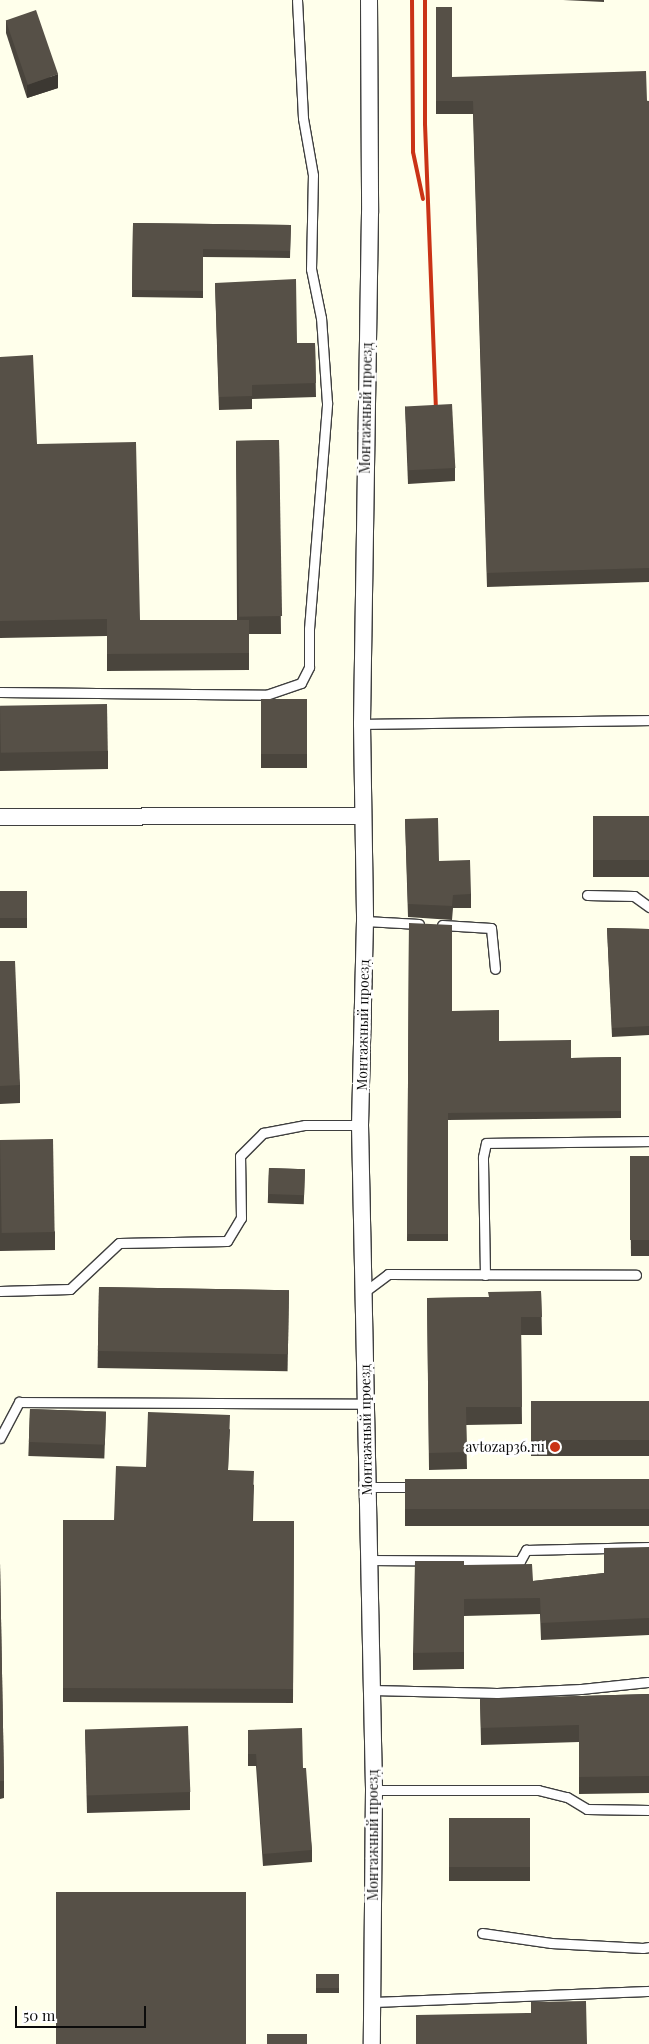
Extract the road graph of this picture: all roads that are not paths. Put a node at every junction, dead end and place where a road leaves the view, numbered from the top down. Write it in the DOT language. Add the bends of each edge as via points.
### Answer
graph roads {
  1 [pos="297,0"];
  2 [pos="368,0"];
  3 [pos="0,692"];
  4 [pos="649,720"];
  5 [pos="362,724"];
  6 [pos="362,816"];
  7 [pos="0,817"];
  8 [pos="587,895"];
  9 [pos="649,907"];
  10 [pos="365,921"];
  11 [pos="495,969"];
  12 [pos="360,1124"];
  13 [pos="649,1141"];
  14 [pos="485,1275"];
  15 [pos="636,1275"];
  16 [pos="0,1290"];
  17 [pos="363,1294"];
  18 [pos="365,1404"];
  19 [pos="0,1438"];
  20 [pos="367,1487"];
  21 [pos="426,1487"];
  22 [pos="649,1547"];
  23 [pos="368,1560"];
  24 [pos="648,1682"];
  25 [pos="372,1690"];
  26 [pos="374,1790"];
  27 [pos="649,1810"];
  28 [pos="482,1933"];
  29 [pos="649,1947"];
  30 [pos="649,1991"];
  31 [pos="372,2002"];
  32 [pos="372,2044"];
  1 -- 3 [label="lane" via="303,118 314,175 311,269 321,318 326,403 309,666 301,683 266,695"];
  2 -- 5 [label="street, Монтажный проезд" via="370,213"];
  4 -- 5 [label="lane"];
  5 -- 6 [label="street, Монтажный проезд"];
  6 -- 7 [label="street"];
  6 -- 10 [label="street, Монтажный проезд"];
  8 -- 9 [label="lane" via="634,896"];
  10 -- 11 [label="lane" via="491,928"];
  10 -- 12 [label="street, Монтажный проезд"];
  12 -- 16 [label="lane" via="305,1125 263,1133 240,1156 242,1218 227,1241 119,1243 70,1288"];
  12 -- 17 [label="street, Монтажный проезд"];
  13 -- 14 [label="lane" via="486,1143 483,1157"];
  14 -- 15 [label="lane"];
  14 -- 17 [label="lane" via="388,1274"];
  17 -- 18 [label="street, Монтажный проезд"];
  18 -- 19 [label="lane" via="19,1402"];
  18 -- 20 [label="street, Монтажный проезд"];
  20 -- 21 [label="lane"];
  20 -- 23 [label="street, Монтажный проезд"];
  22 -- 23 [label="lane" via="526,1550 520,1561"];
  23 -- 25 [label="street, Монтажный проезд"];
  24 -- 25 [label="lane" via="496,1693"];
  25 -- 26 [label="street, Монтажный проезд"];
  26 -- 27 [label="lane" via="538,1790 567,1797 587,1809"];
  26 -- 31 [label="street, Монтажный проезд"];
  28 -- 29 [label="lane" via="551,1942"];
  30 -- 31 [label="lane"];
  31 -- 32 [label="street, Монтажный проезд"];
}
